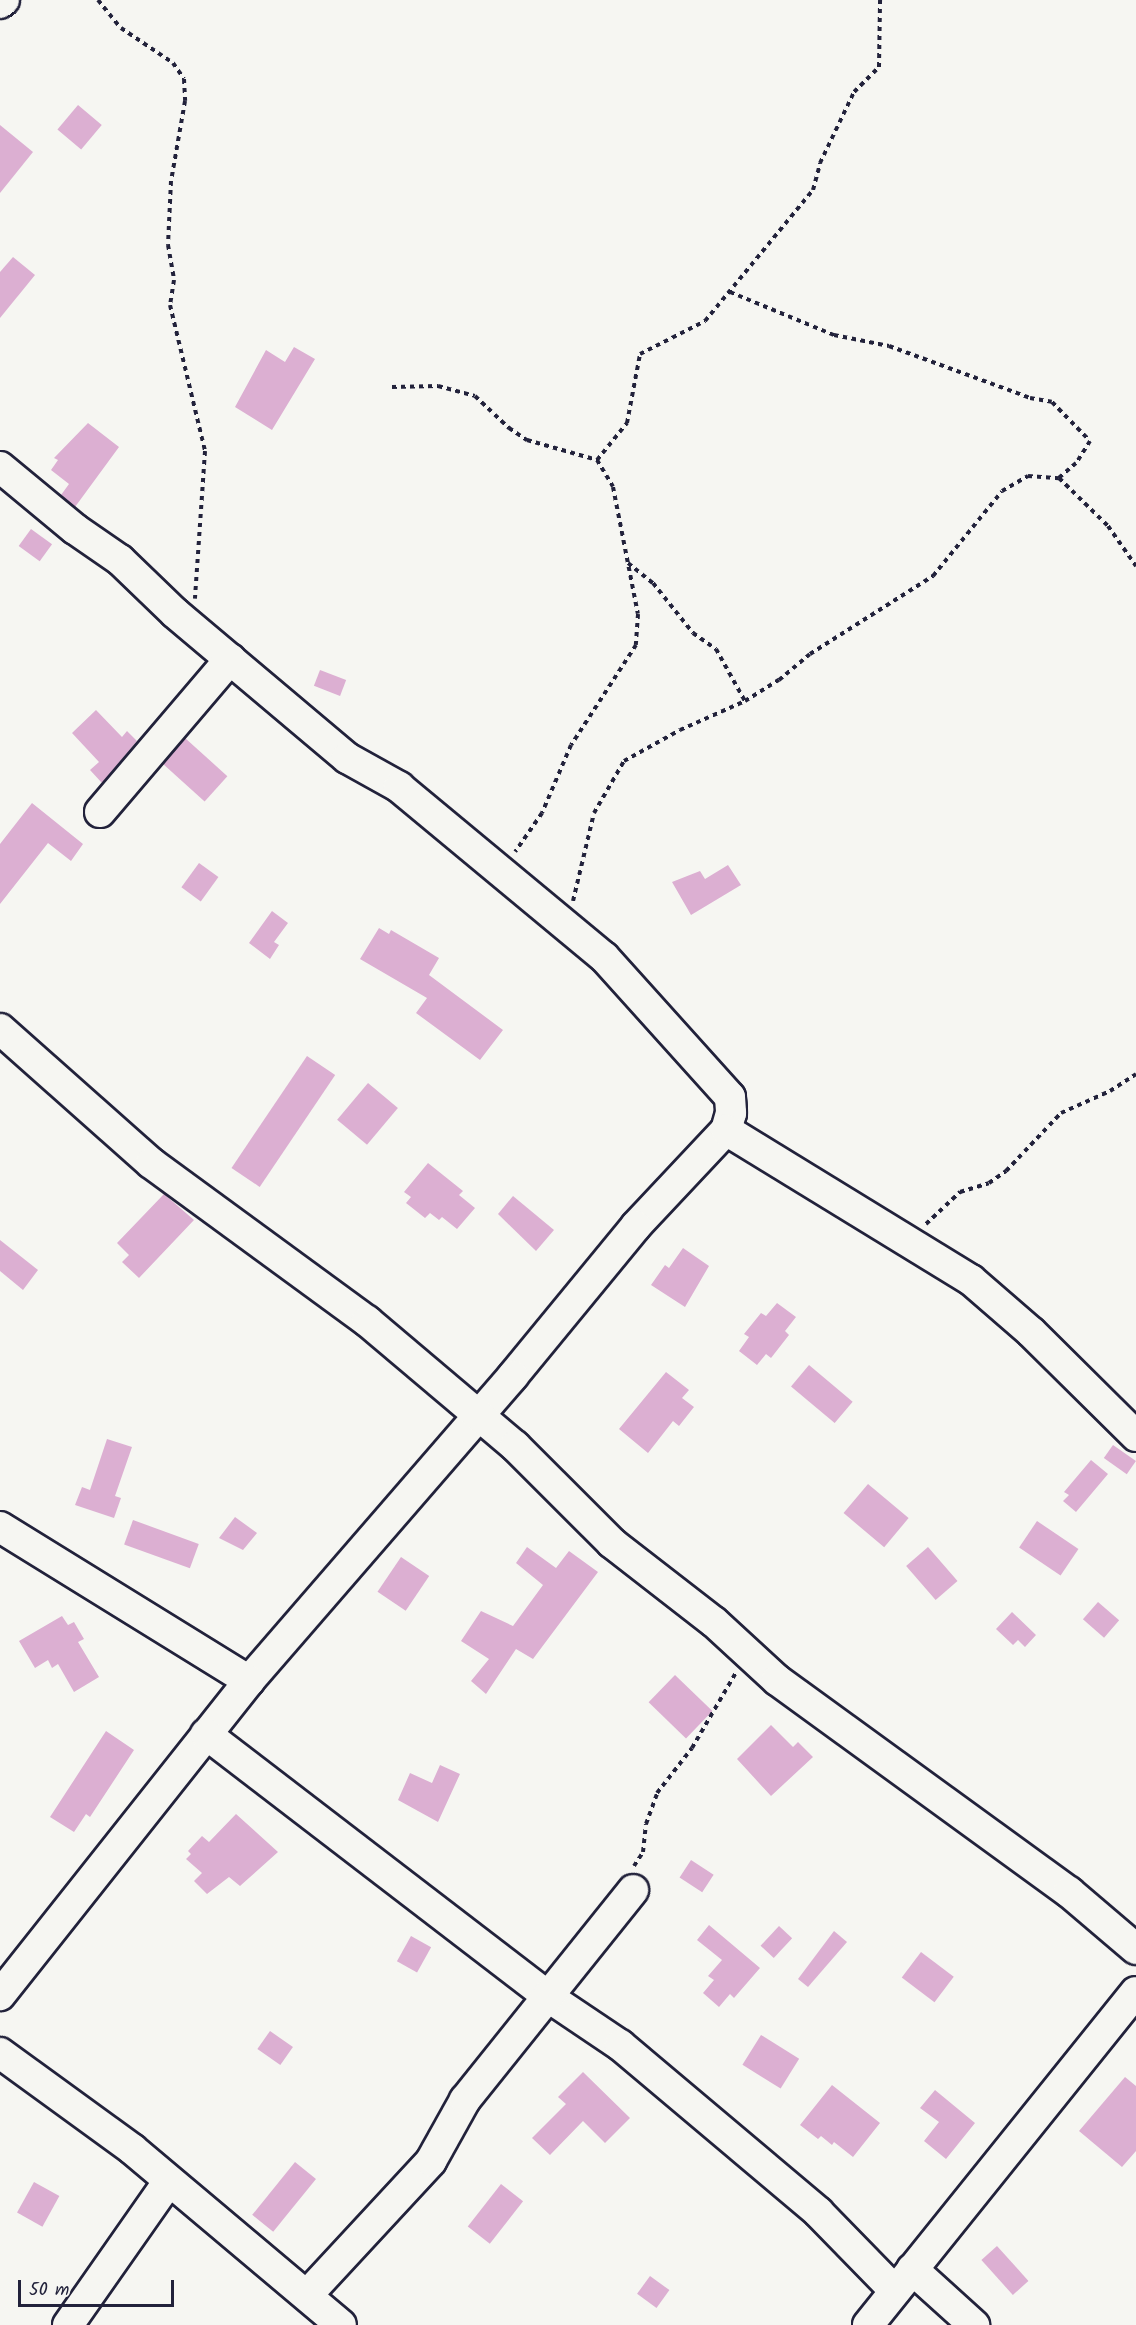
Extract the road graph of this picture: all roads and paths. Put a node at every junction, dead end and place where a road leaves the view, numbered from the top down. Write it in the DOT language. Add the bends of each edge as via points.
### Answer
graph roads {
  1 [pos="4,0"];
  2 [pos="98,0"];
  3 [pos="880,0"];
  4 [pos="0,3"];
  5 [pos="730,292"];
  6 [pos="392,387"];
  7 [pos="597,460"];
  8 [pos="0,467"];
  9 [pos="1059,478"];
  10 [pos="628,563"];
  11 [pos="1136,566"];
  12 [pos="198,633"];
  13 [pos="230,658"];
  14 [pos="745,701"];
  15 [pos="100,812"];
  16 [pos="506,872"];
  17 [pos="567,925"];
  18 [pos="0,1029"];
  19 [pos="1136,1074"];
  20 [pos="726,1130"];
  21 [pos="906,1239"];
  22 [pos="476,1417"];
  23 [pos="1136,1436"];
  24 [pos="0,1527"];
  25 [pos="747,1653"];
  26 [pos="249,1681"];
  27 [pos="206,1734"];
  28 [pos="633,1890"];
  29 [pos="1136,1949"];
  30 [pos="1136,1992"];
  31 [pos="0,1995"];
  32 [pos="547,1996"];
  33 [pos="0,2053"];
  34 [pos="169,2181"];
  35 [pos="903,2280"];
  36 [pos="308,2294"];
  37 [pos="68,2325"];
  38 [pos="341,2325"];
  39 [pos="868,2325"];
  40 [pos="974,2325"];
  1 -- 4 [label="street"];
  2 -- 12 [label="path" via="121,28 173,63 184,79 185,101 171,181 168,245 174,280 170,305 205,451 195,589"];
  3 -- 5 [label="path" via="879,67 854,92 820,163 813,190"];
  5 -- 7 [label="path" via="705,321 640,354 627,423"];
  5 -- 9 [label="path" via="834,335 889,346 1030,398 1052,402 1090,441 1071,469"];
  6 -- 7 [label="path" via="438,386 475,396 527,440"];
  7 -- 10 [label="path" via="608,472 613,487"];
  8 -- 12 [label="street" via="75,529 120,560"];
  9 -- 11 [label="path" via="1108,526"];
  9 -- 14 [label="path" via="1028,476 1002,490 933,576 810,654"];
  10 -- 14 [label="path" via="653,583 693,633 716,649"];
  10 -- 16 [label="path" via="638,614 636,645 571,746 542,813 519,842"];
  12 -- 13 [label="street"];
  13 -- 15 [label="street"];
  13 -- 16 [label="street" via="347,758 399,787"];
  14 -- 17 [label="path" via="624,761 594,813"];
  16 -- 17 [label="street"];
  17 -- 20 [label="street" via="604,957 730,1097"];
  18 -- 22 [label="street" via="151,1163 367,1321"];
  19 -- 21 [label="path" via="1110,1091 1061,1113 1006,1171 988,1183 960,1192 937,1216"];
  20 -- 21 [label="street"];
  20 -- 22 [label="street" via="636,1226"];
  21 -- 23 [label="street" via="971,1280 1031,1332"];
  22 -- 25 [label="street" via="515,1446 612,1543 714,1622"];
  22 -- 26 [label="street"];
  24 -- 26 [label="street"];
  25 -- 28 [label="path" via="692,1748 657,1793 646,1824 643,1852 632,1870"];
  25 -- 29 [label="street" via="777,1680 1069,1892"];
  26 -- 27 [label="street"];
  27 -- 31 [label="street"];
  27 -- 32 [label="street"];
  28 -- 32 [label="street"];
  30 -- 35 [label="street"];
  32 -- 35 [label="street" via="620,2045"];
  32 -- 36 [label="street" via="465,2100 431,2160"];
  33 -- 34 [label="street"];
  34 -- 36 [label="street"];
  34 -- 37 [label="street"];
  35 -- 39 [label="street"];
  35 -- 40 [label="street"];
  36 -- 38 [label="street"];
}
